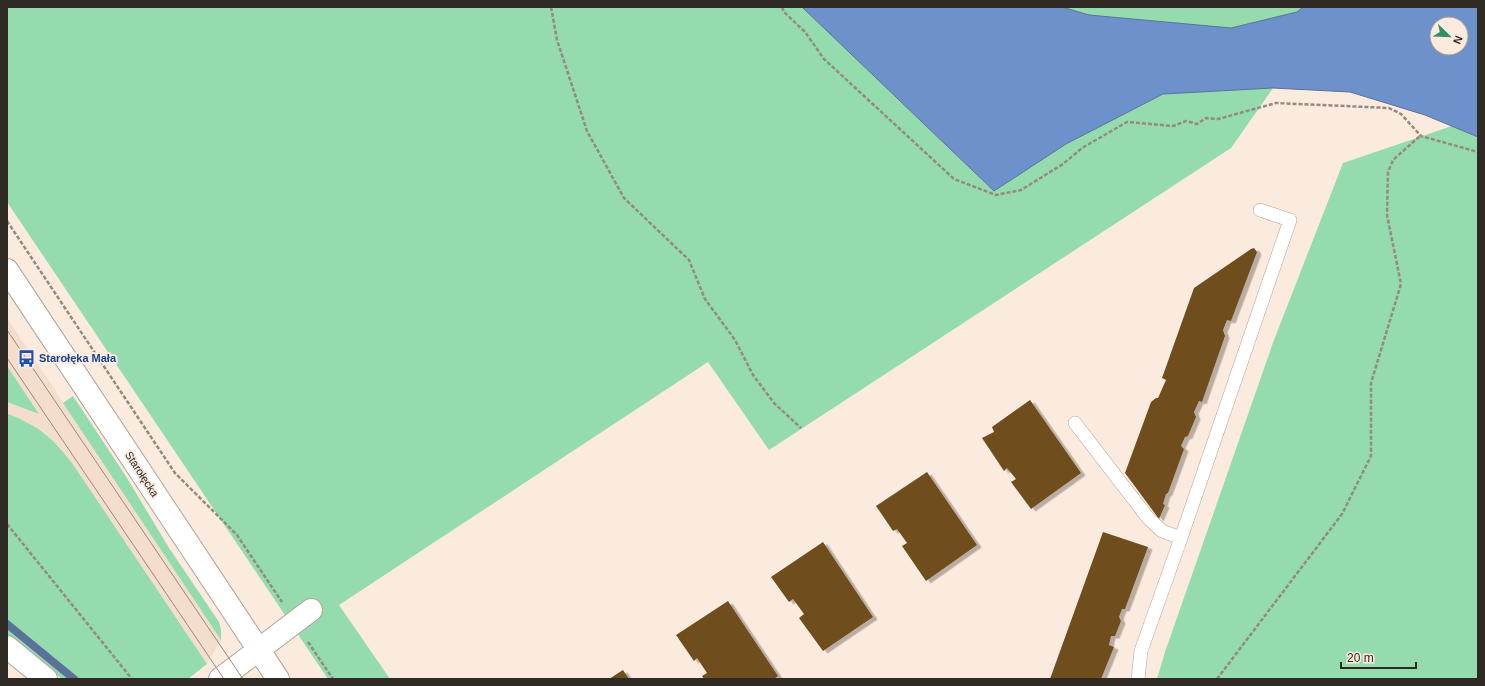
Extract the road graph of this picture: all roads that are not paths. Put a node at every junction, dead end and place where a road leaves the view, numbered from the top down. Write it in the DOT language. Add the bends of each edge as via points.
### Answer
graph roads {
  1 [pos="1260,210"];
  2 [pos="7,270"];
  3 [pos="1075,423"];
  4 [pos="1181,538"];
  5 [pos="303,616"];
  6 [pos="7,647"];
  7 [pos="258,650"];
  8 [pos="46,679"];
  9 [pos="220,679"];
  10 [pos="278,679"];
  11 [pos="1138,679"];
  1 -- 4 [label="lane" via="1290,220"];
  2 -- 7 [label="street, Starołęcka"];
  3 -- 4 [label="lane" via="1148,518 1162,531"];
  4 -- 11 [label="lane" via="1140,651"];
  5 -- 7 [label="street"];
  6 -- 8 [label="street"];
  7 -- 9 [label="street"];
  7 -- 10 [label="street, Starołęcka"];
}
